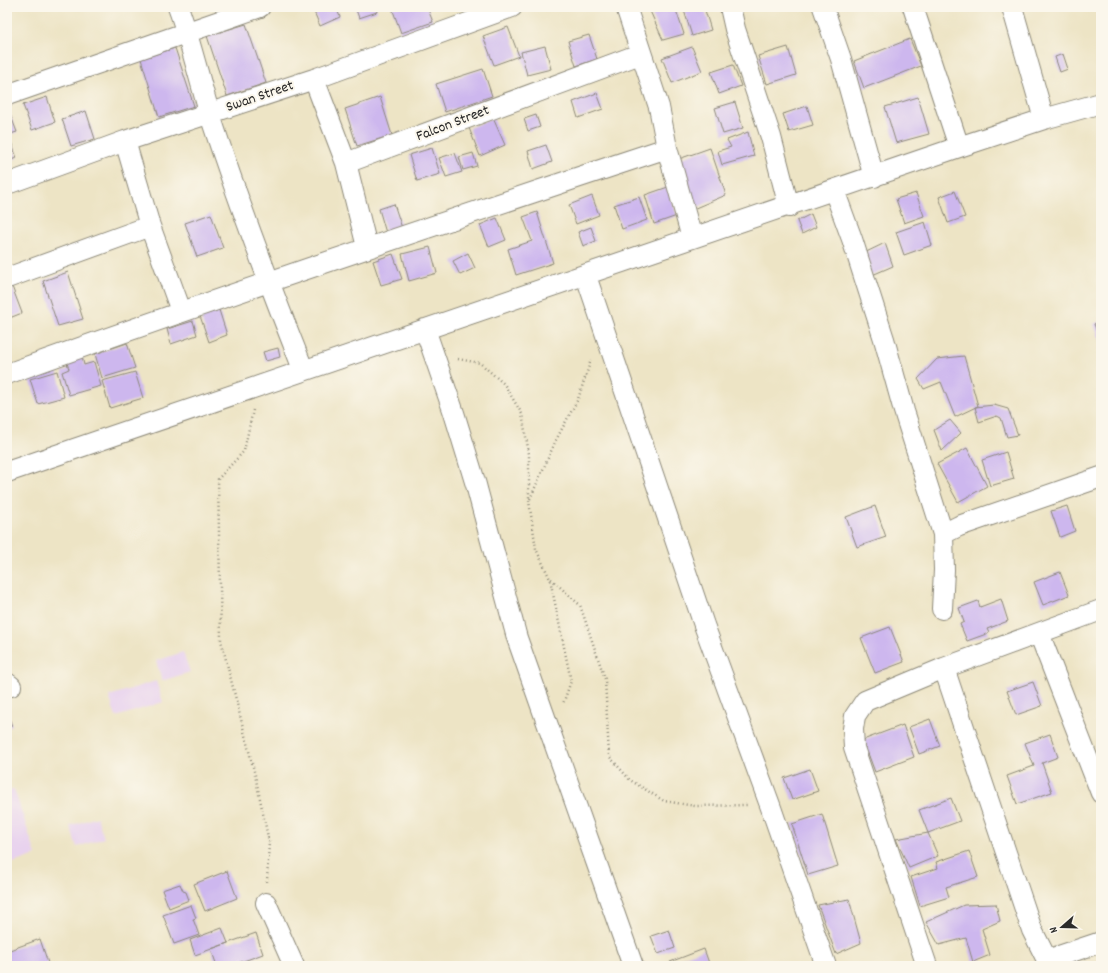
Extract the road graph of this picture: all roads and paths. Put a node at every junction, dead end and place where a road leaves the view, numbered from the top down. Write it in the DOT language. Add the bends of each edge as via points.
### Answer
graph roads {
  1 [pos="178,7"];
  2 [pos="260,7"];
  3 [pos="512,7"];
  4 [pos="626,7"];
  5 [pos="730,7"];
  6 [pos="823,7"];
  7 [pos="913,7"];
  8 [pos="1012,7"];
  9 [pos="187,32"];
  10 [pos="640,54"];
  11 [pos="314,79"];
  12 [pos="7,95"];
  13 [pos="1101,102"];
  14 [pos="210,114"];
  15 [pos="1044,119"];
  16 [pos="124,141"];
  17 [pos="667,148"];
  18 [pos="958,148"];
  19 [pos="346,163"];
  20 [pos="874,177"];
  21 [pos="7,184"];
  22 [pos="834,190"];
  23 [pos="789,206"];
  24 [pos="150,226"];
  25 [pos="692,238"];
  26 [pos="367,247"];
  27 [pos="586,276"];
  28 [pos="7,278"];
  29 [pos="269,282"];
  30 [pos="181,311"];
  31 [pos="603,323"];
  32 [pos="425,329"];
  33 [pos="438,364"];
  34 [pos="303,369"];
  35 [pos="7,374"];
  36 [pos="259,386"];
  37 [pos="7,472"];
  38 [pos="1101,477"];
  39 [pos="529,501"];
  40 [pos="943,534"];
  41 [pos="550,579"];
  42 [pos="942,609"];
  43 [pos="1101,610"];
  44 [pos="1039,633"];
  45 [pos="944,668"];
  46 [pos="551,735"];
  47 [pos="1101,793"];
  48 [pos="770,805"];
  49 [pos="266,903"];
  50 [pos="1101,942"];
  51 [pos="1039,963"];
  52 [pos="294,966"];
  53 [pos="633,966"];
  54 [pos="826,966"];
  55 [pos="927,966"];
  1 -- 9 [label="street"];
  2 -- 9 [label="street"];
  3 -- 11 [label="street, Swan Street"];
  4 -- 10 [label="street"];
  5 -- 23 [label="street" via="771,137"];
  6 -- 20 [label="street" via="841,59"];
  7 -- 18 [label="street"];
  8 -- 15 [label="street"];
  9 -- 12 [label="street"];
  9 -- 14 [label="street"];
  10 -- 17 [label="street" via="651,79"];
  10 -- 19 [label="street, Falcon Street"];
  11 -- 14 [label="street, Swan Street"];
  11 -- 19 [label="street"];
  13 -- 15 [label="street"];
  14 -- 16 [label="street, Swan Street"];
  14 -- 29 [label="street"];
  15 -- 18 [label="street"];
  16 -- 21 [label="street, Swan Street"];
  16 -- 24 [label="street"];
  17 -- 25 [label="street"];
  17 -- 26 [label="street"];
  18 -- 20 [label="street"];
  19 -- 26 [label="street"];
  20 -- 22 [label="street"];
  22 -- 23 [label="street"];
  22 -- 40 [label="street" via="868,289"];
  23 -- 25 [label="street"];
  24 -- 28 [label="street"];
  24 -- 30 [label="street"];
  25 -- 27 [label="street"];
  26 -- 29 [label="street"];
  27 -- 31 [label="street"];
  27 -- 32 [label="street"];
  29 -- 30 [label="street"];
  29 -- 34 [label="street"];
  30 -- 35 [label="street"];
  31 -- 39 [label="path" via="578,399 556,440"];
  31 -- 48 [label="street" via="704,625"];
  32 -- 33 [label="street"];
  32 -- 34 [label="street"];
  33 -- 39 [label="path" via="458,359 480,364 504,384 522,414 529,454"];
  33 -- 46 [label="street" via="476,485 517,638"];
  34 -- 36 [label="street"];
  36 -- 37 [label="street"];
  36 -- 49 [label="path" via="244,451 218,479 218,513 221,640 269,842"];
  38 -- 40 [label="street" via="959,526"];
  39 -- 41 [label="path" via="536,549"];
  40 -- 42 [label="street"];
  41 -- 46 [label="path" via="571,682"];
  41 -- 48 [label="path" via="580,605 605,679 609,756 630,780 664,801 695,806"];
  43 -- 44 [label="street"];
  44 -- 45 [label="street"];
  44 -- 47 [label="street"];
  45 -- 51 [label="street" via="1032,930"];
  45 -- 55 [label="street" via="865,701 856,716 853,729 854,748"];
  46 -- 53 [label="street"];
  48 -- 54 [label="street"];
  49 -- 52 [label="street"];
  50 -- 51 [label="street"];
}
